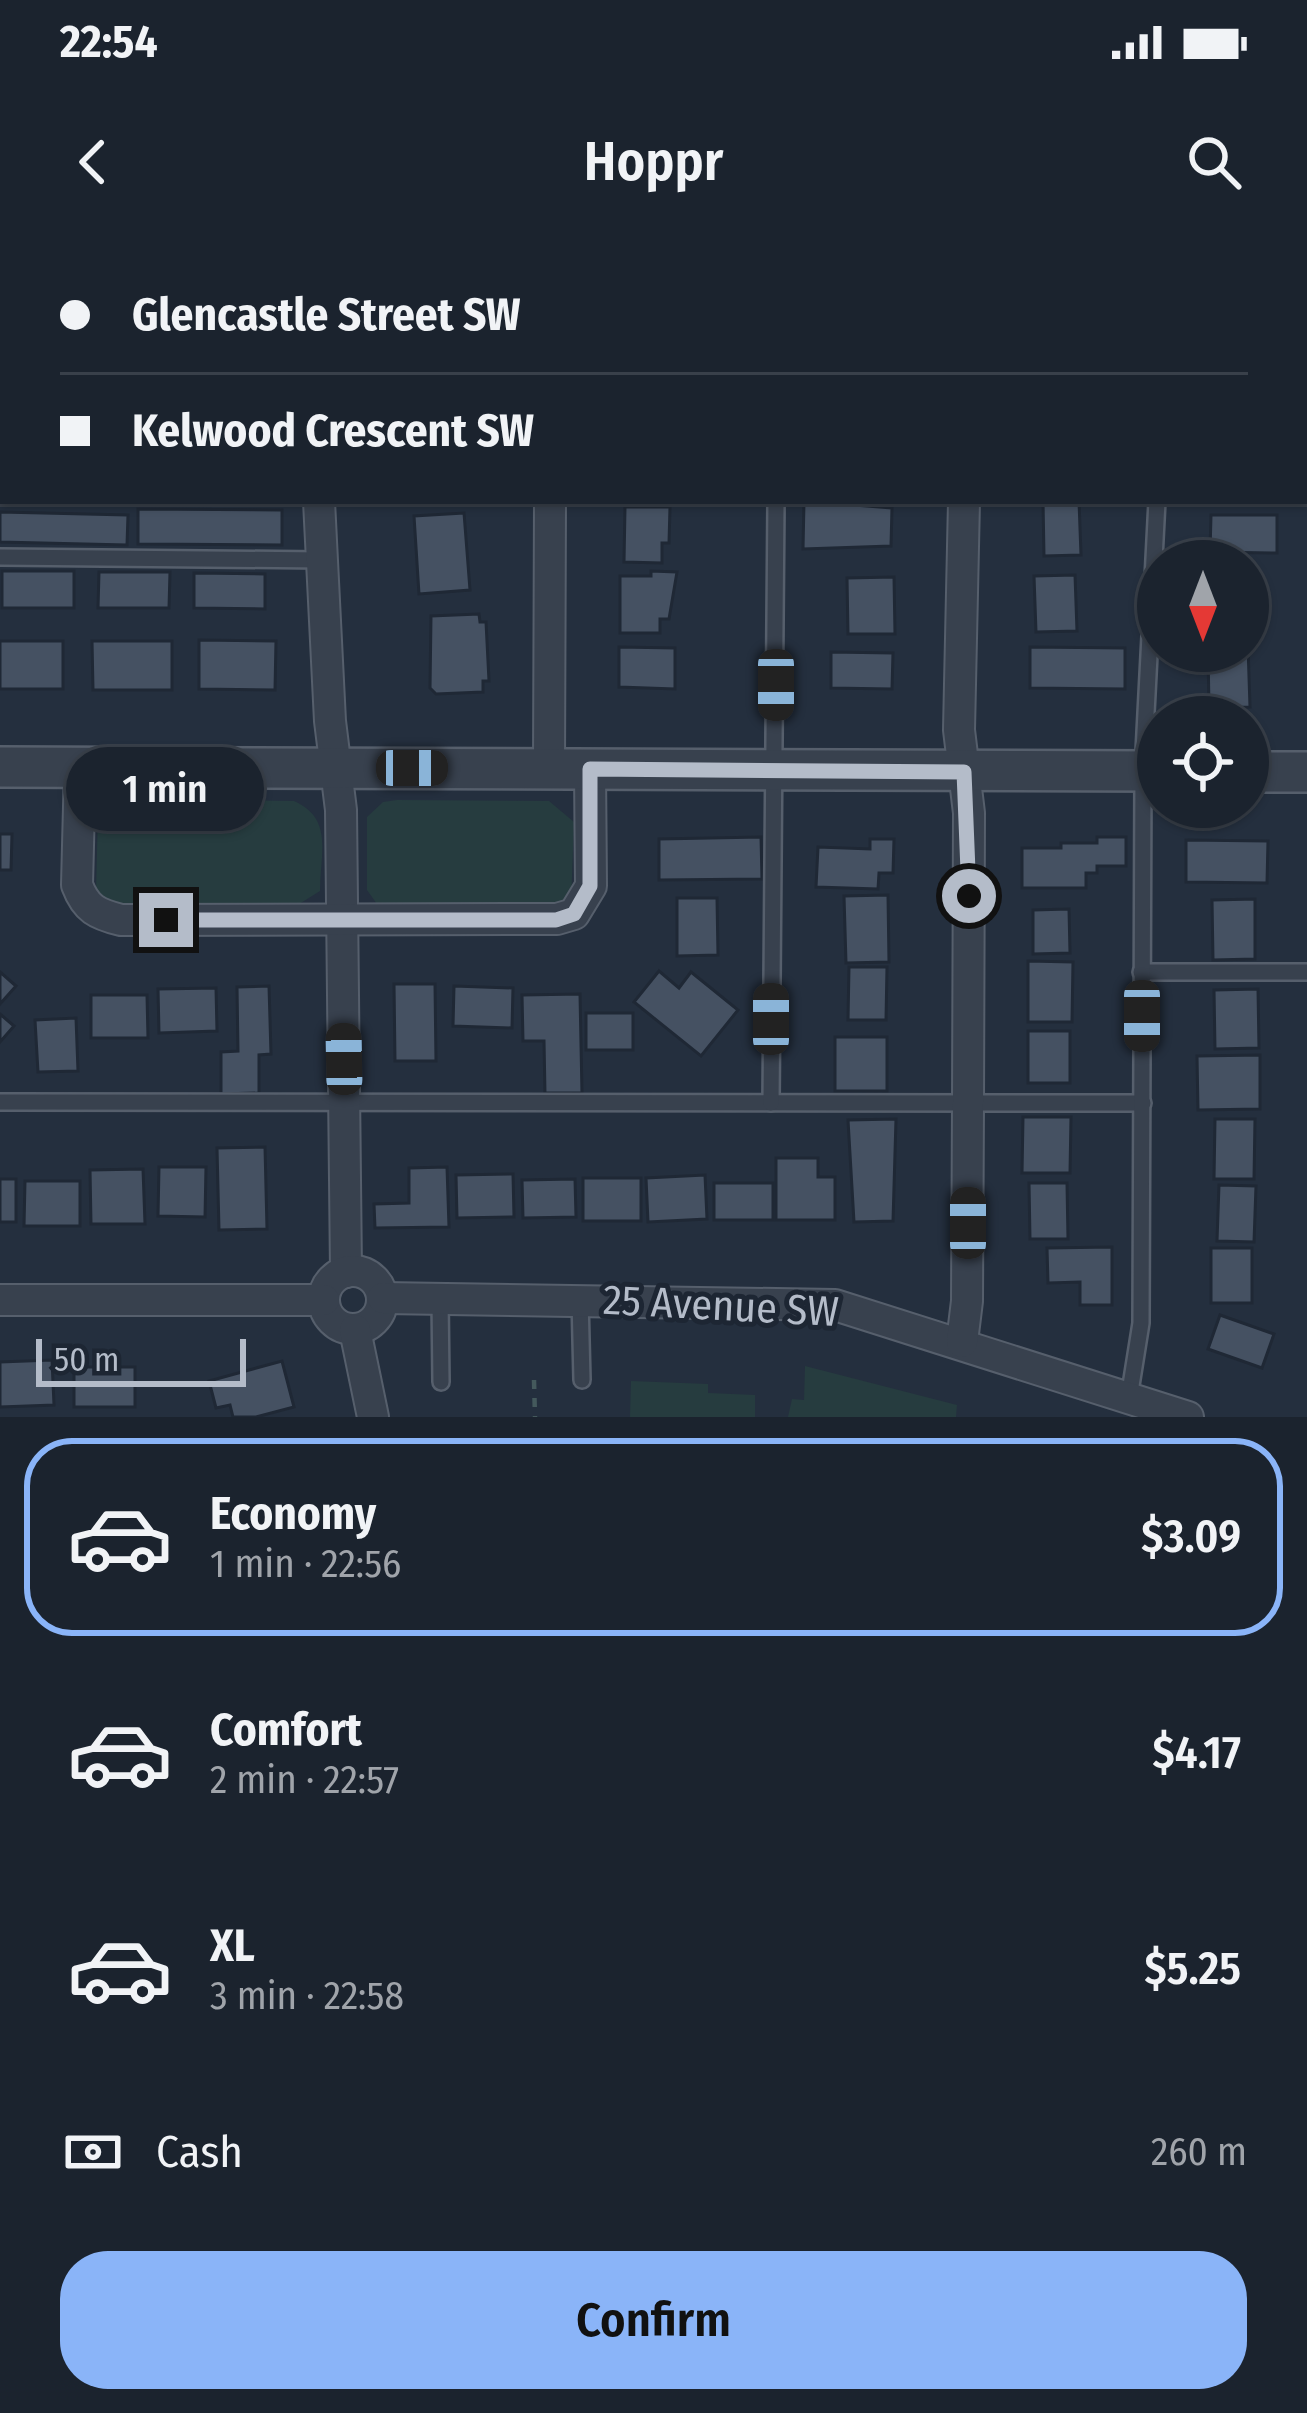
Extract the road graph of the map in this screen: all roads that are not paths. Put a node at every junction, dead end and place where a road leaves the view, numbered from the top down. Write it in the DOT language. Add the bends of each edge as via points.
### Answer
graph roads {
  1 [pos="319,504"];
  2 [pos="550,504"];
  3 [pos="776,504"];
  4 [pos="964,504"];
  5 [pos="1157,504"];
  6 [pos="0,557"];
  7 [pos="322,560"];
  8 [pos="1153,696"];
  9 [pos="336,766"];
  10 [pos="0,767"];
  11 [pos="80,767"];
  12 [pos="549,768"];
  13 [pos="590,769"];
  14 [pos="774,771"];
  15 [pos="1137,771"];
  16 [pos="964,772"];
  17 [pos="1269,772"];
  18 [pos="1307,772"];
  19 [pos="1148,828"];
  20 [pos="343,919"];
  21 [pos="1142,972"];
  22 [pos="1307,972"];
  23 [pos="0,1102"];
  24 [pos="771,1103"];
  25 [pos="1143,1103"];
  26 [pos="345,1105"];
  27 [pos="968,1105"];
  28 [pos="346,1272"];
  29 [pos="382,1298"];
  30 [pos="440,1299"];
  31 [pos="580,1299"];
  32 [pos="0,1300"];
  33 [pos="324,1300"];
  34 [pos="355,1330"];
  35 [pos="962,1342"];
  36 [pos="582,1380"];
  37 [pos="440,1382"];
  38 [pos="1129,1398"];
  39 [pos="373,1417"];
  40 [pos="1188,1417"];
  1 -- 7 [label="street"];
  2 -- 12 [label="street"];
  3 -- 14 [label="lane"];
  4 -- 16 [label="street"];
  5 -- 8 [label="lane"];
  6 -- 7 [label="lane"];
  7 -- 9 [label="street"];
  9 -- 11 [label="street"];
  9 -- 12 [label="street"];
  9 -- 20 [label="street"];
  10 -- 11 [label="street"];
  11 -- 20 [label="street" via="77,885 96,914"];
  12 -- 13 [label="street"];
  13 -- 14 [label="street"];
  13 -- 20 [label="street" via="590,886 574,914"];
  14 -- 16 [label="street"];
  14 -- 24 [label="lane"];
  15 -- 16 [label="street"];
  16 -- 27 [label="street"];
  17 -- 18 [label="street"];
  19 -- 21 [label="lane"];
  20 -- 26 [label="street"];
  21 -- 22 [label="lane"];
  21 -- 25 [label="lane"];
  23 -- 26 [label="lane"];
  24 -- 26 [label="lane"];
  24 -- 27 [label="lane"];
  25 -- 27 [label="lane"];
  25 -- 38 [label="lane" via="1142,1323"];
  26 -- 28 [label="street"];
  27 -- 35 [label="street"];
  28 -- 29 [label="street" via="370,1276"];
  28 -- 33 [label="street"];
  29 -- 30 [label="street, 25 Avenue SW"];
  29 -- 34 [label="street" via="376,1319"];
  30 -- 31 [label="street, 25 Avenue SW"];
  30 -- 37 [label="lane"];
  31 -- 35 [label="street, 25 Avenue SW" via="801,1301"];
  31 -- 36 [label="lane"];
  32 -- 33 [label="street"];
  33 -- 34 [label="street" via="333,1322"];
  34 -- 39 [label="street"];
  35 -- 38 [label="street, 25 Avenue SW"];
  38 -- 40 [label="street, 25 Avenue SW"];
}
